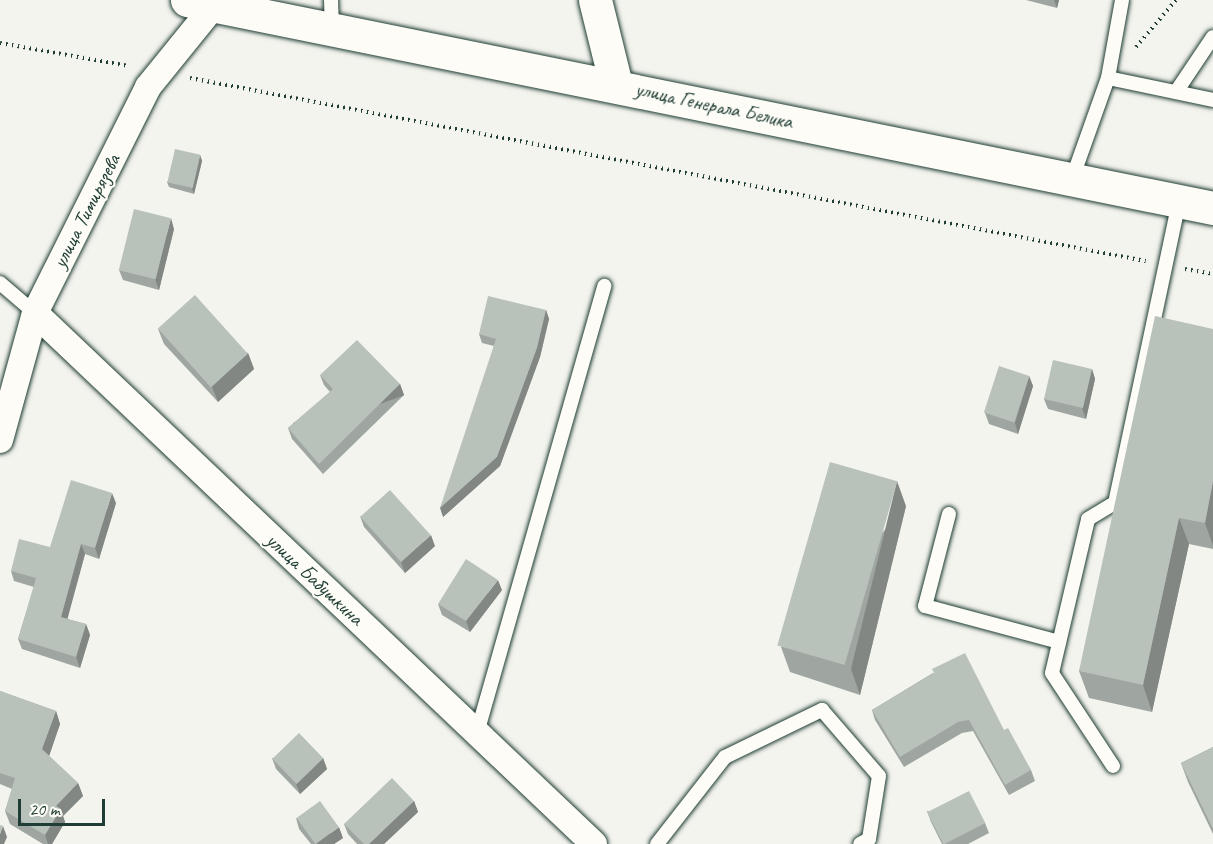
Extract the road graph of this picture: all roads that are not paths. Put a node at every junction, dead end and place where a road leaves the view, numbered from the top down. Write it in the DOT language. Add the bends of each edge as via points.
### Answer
graph roads {
  1 [pos="1122,0"];
  2 [pos="205,1"];
  3 [pos="600,1"];
  4 [pos="331,13"];
  5 [pos="1213,37"];
  6 [pos="1108,78"];
  7 [pos="616,85"];
  8 [pos="1176,92"];
  9 [pos="1213,100"];
  10 [pos="1072,179"];
  11 [pos="1179,201"];
  12 [pos="1213,208"];
  13 [pos="0,283"];
  14 [pos="604,286"];
  15 [pos="35,314"];
  16 [pos="0,440"];
  17 [pos="949,514"];
  18 [pos="1059,642"];
  19 [pos="477,733"];
  20 [pos="1113,766"];
  21 [pos="594,844"];
  22 [pos="657,844"];
  23 [pos="860,844"];
  1 -- 6 [label="lane"];
  2 -- 4 [label="main road, улица Генерала Белика"];
  2 -- 15 [label="street, улица Тимирязева" via="148,87"];
  3 -- 7 [label="main road"];
  4 -- 7 [label="main road, улица Генерала Белика"];
  5 -- 8 [label="lane"];
  6 -- 8 [label="lane"];
  6 -- 10 [label="lane"];
  7 -- 10 [label="main road, улица Генерала Белика"];
  8 -- 9 [label="lane"];
  10 -- 11 [label="main road, улица Генерала Белика"];
  11 -- 12 [label="main road, улица Генерала Белика"];
  11 -- 18 [label="lane" via="1115,503 1088,519"];
  13 -- 15 [label="lane"];
  14 -- 19 [label="lane"];
  15 -- 16 [label="street, улица Тимирязева"];
  15 -- 19 [label="street, улица Бабушкина"];
  17 -- 18 [label="lane" via="925,606"];
  18 -- 20 [label="lane" via="1052,673"];
  19 -- 21 [label="street, улица Бабушкина"];
  22 -- 23 [label="lane" via="725,757 822,710 879,776 869,838"];
}
